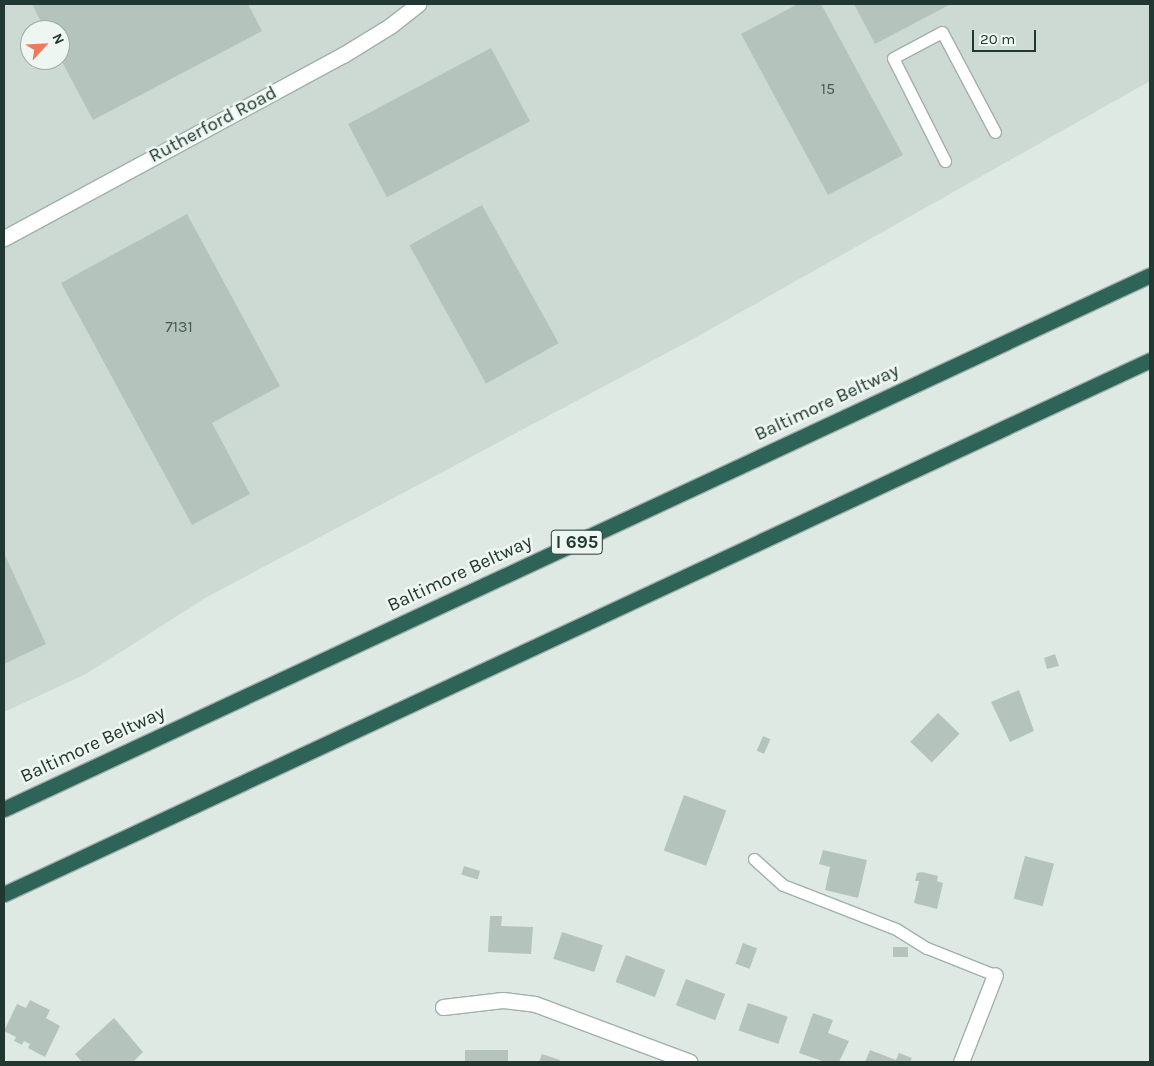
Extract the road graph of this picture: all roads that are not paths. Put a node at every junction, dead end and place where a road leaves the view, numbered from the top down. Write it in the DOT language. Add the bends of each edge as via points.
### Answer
graph roads {
  1 [pos="418,4"];
  2 [pos="995,132"];
  3 [pos="945,161"];
  4 [pos="4,238"];
  5 [pos="1150,275"];
  6 [pos="1150,360"];
  7 [pos="4,809"];
  8 [pos="754,859"];
  9 [pos="4,894"];
  10 [pos="995,975"];
  11 [pos="443,1007"];
  12 [pos="690,1062"];
  13 [pos="961,1062"];
  1 -- 4 [label="street, Rutherford Road" via="343,55"];
  2 -- 3 [label="lane" via="942,32 893,58"];
  5 -- 7 [label="highway, Baltimore Beltway / I 695"];
  6 -- 9 [label="highway"];
  8 -- 10 [label="lane" via="783,885 896,929 927,948"];
  10 -- 13 [label="street"];
  11 -- 12 [label="street" via="503,1000 535,1004"];
}
